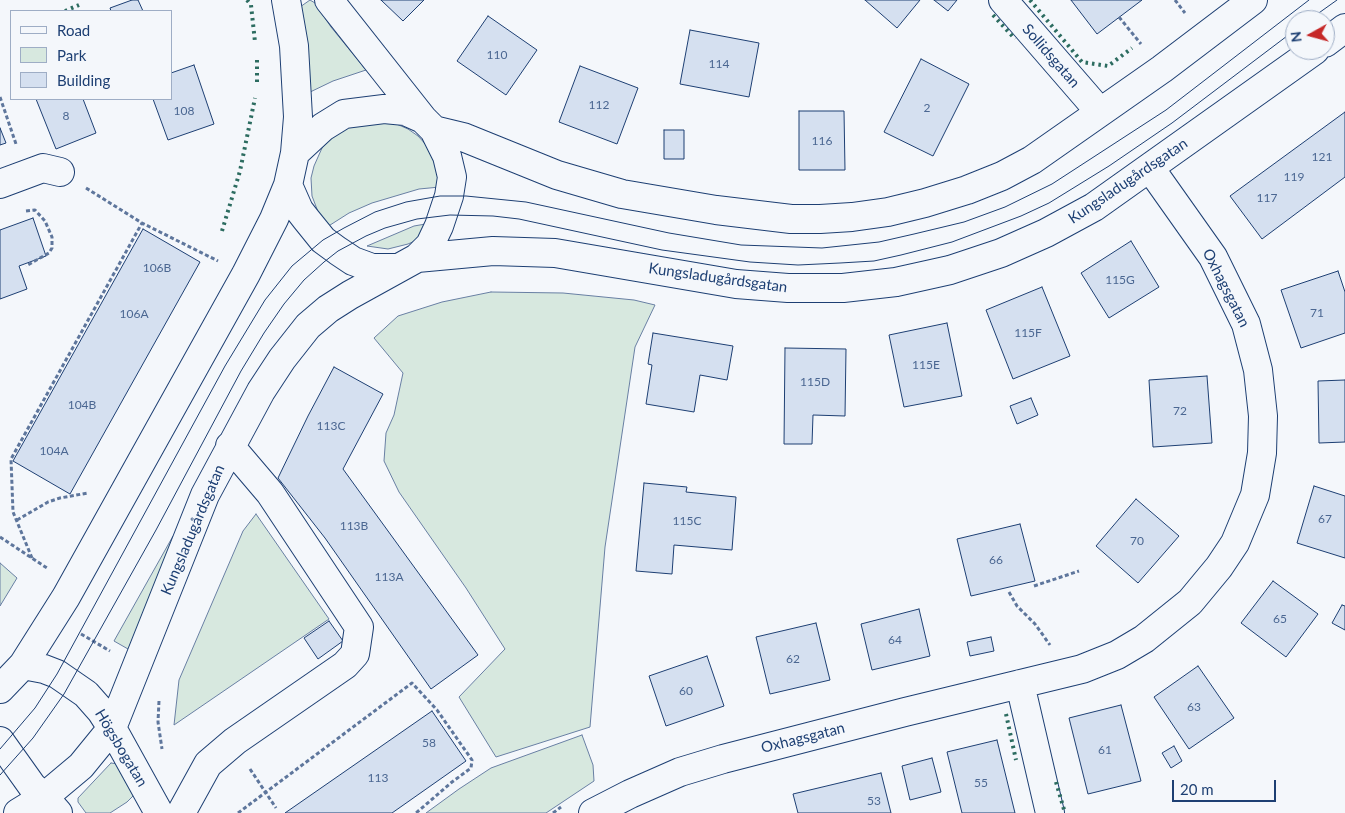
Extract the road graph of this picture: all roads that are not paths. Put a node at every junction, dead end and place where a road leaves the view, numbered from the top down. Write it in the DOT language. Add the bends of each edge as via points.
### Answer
graph roads {
  1 [pos="286,0"];
  2 [pos="329,0"];
  3 [pos="1003,0"];
  4 [pos="1253,0"];
  5 [pos="1301,60"];
  6 [pos="1100,112"];
  7 [pos="428,124"];
  8 [pos="295,153"];
  9 [pos="1150,168"];
  10 [pos="60,172"];
  11 [pos="0,184"];
  12 [pos="288,185"];
  13 [pos="407,263"];
  14 [pos="230,446"];
  15 [pos="23,665"];
  16 [pos="1020,684"];
  17 [pos="0,689"];
  18 [pos="112,728"];
  19 [pos="0,741"];
  20 [pos="51,805"];
  21 [pos="18,813"];
  22 [pos="159,813"];
  23 [pos="181,813"];
  24 [pos="593,813"];
  25 [pos="1050,813"];
  1 -- 8 [label="street" via="294,46 298,117"];
  2 -- 7 [label="street"];
  3 -- 6 [label="street, Sollidsgatan"];
  4 -- 6 [label="street"];
  5 -- 9 [label="street, Kungsladugårdsgatan"];
  6 -- 7 [label="street" via="1032,160 967,190 888,212 820,219 756,216 622,194 557,176"];
  7 -- 8 [label="street" via="405,111 384,109 344,114 323,127"];
  7 -- 13 [label="street" via="447,156 452,177 444,215 430,245"];
  8 -- 12 [label="street"];
  9 -- 13 [label="street, Kungsladugårdsgatan" via="1094,207 1046,233 972,263 896,282 843,288 771,288 555,253 493,251"];
  9 -- 16 [label="street, Oxhagsgatan" via="1213,257 1246,324 1258,370 1263,416 1262,453 1255,495 1235,542 1219,567 1190,602 1164,624 1110,658 1082,669"];
  10 -- 11 [label="street" via="43,168"];
  12 -- 13 [label="street" via="306,219 323,240 353,261 372,268"];
  12 -- 15 [label="street" via="246,274 54,616"];
  13 -- 14 [label="street, Kungsladugårdsgatan" via="328,309 308,326 261,391"];
  14 -- 18 [label="street, Kungsladugårdsgatan" via="205,495"];
  14 -- 23 [label="street" via="270,493 359,627 355,654 345,666 235,741 208,764"];
  15 -- 17 [label="street"];
  15 -- 18 [label="street, Högsbogatan" via="44,669 71,682 86,694"];
  16 -- 24 [label="street, Oxhagsgatan" via="723,759 680,772"];
  16 -- 25 [label="street"];
  18 -- 20 [label="street, Kungsladugårdsgatan"];
  18 -- 22 [label="street, Högsbogatan"];
  19 -- 20 [label="street" via="32,786"];
  20 -- 21 [label="street, Kungsladugårdsgatan"];
}
